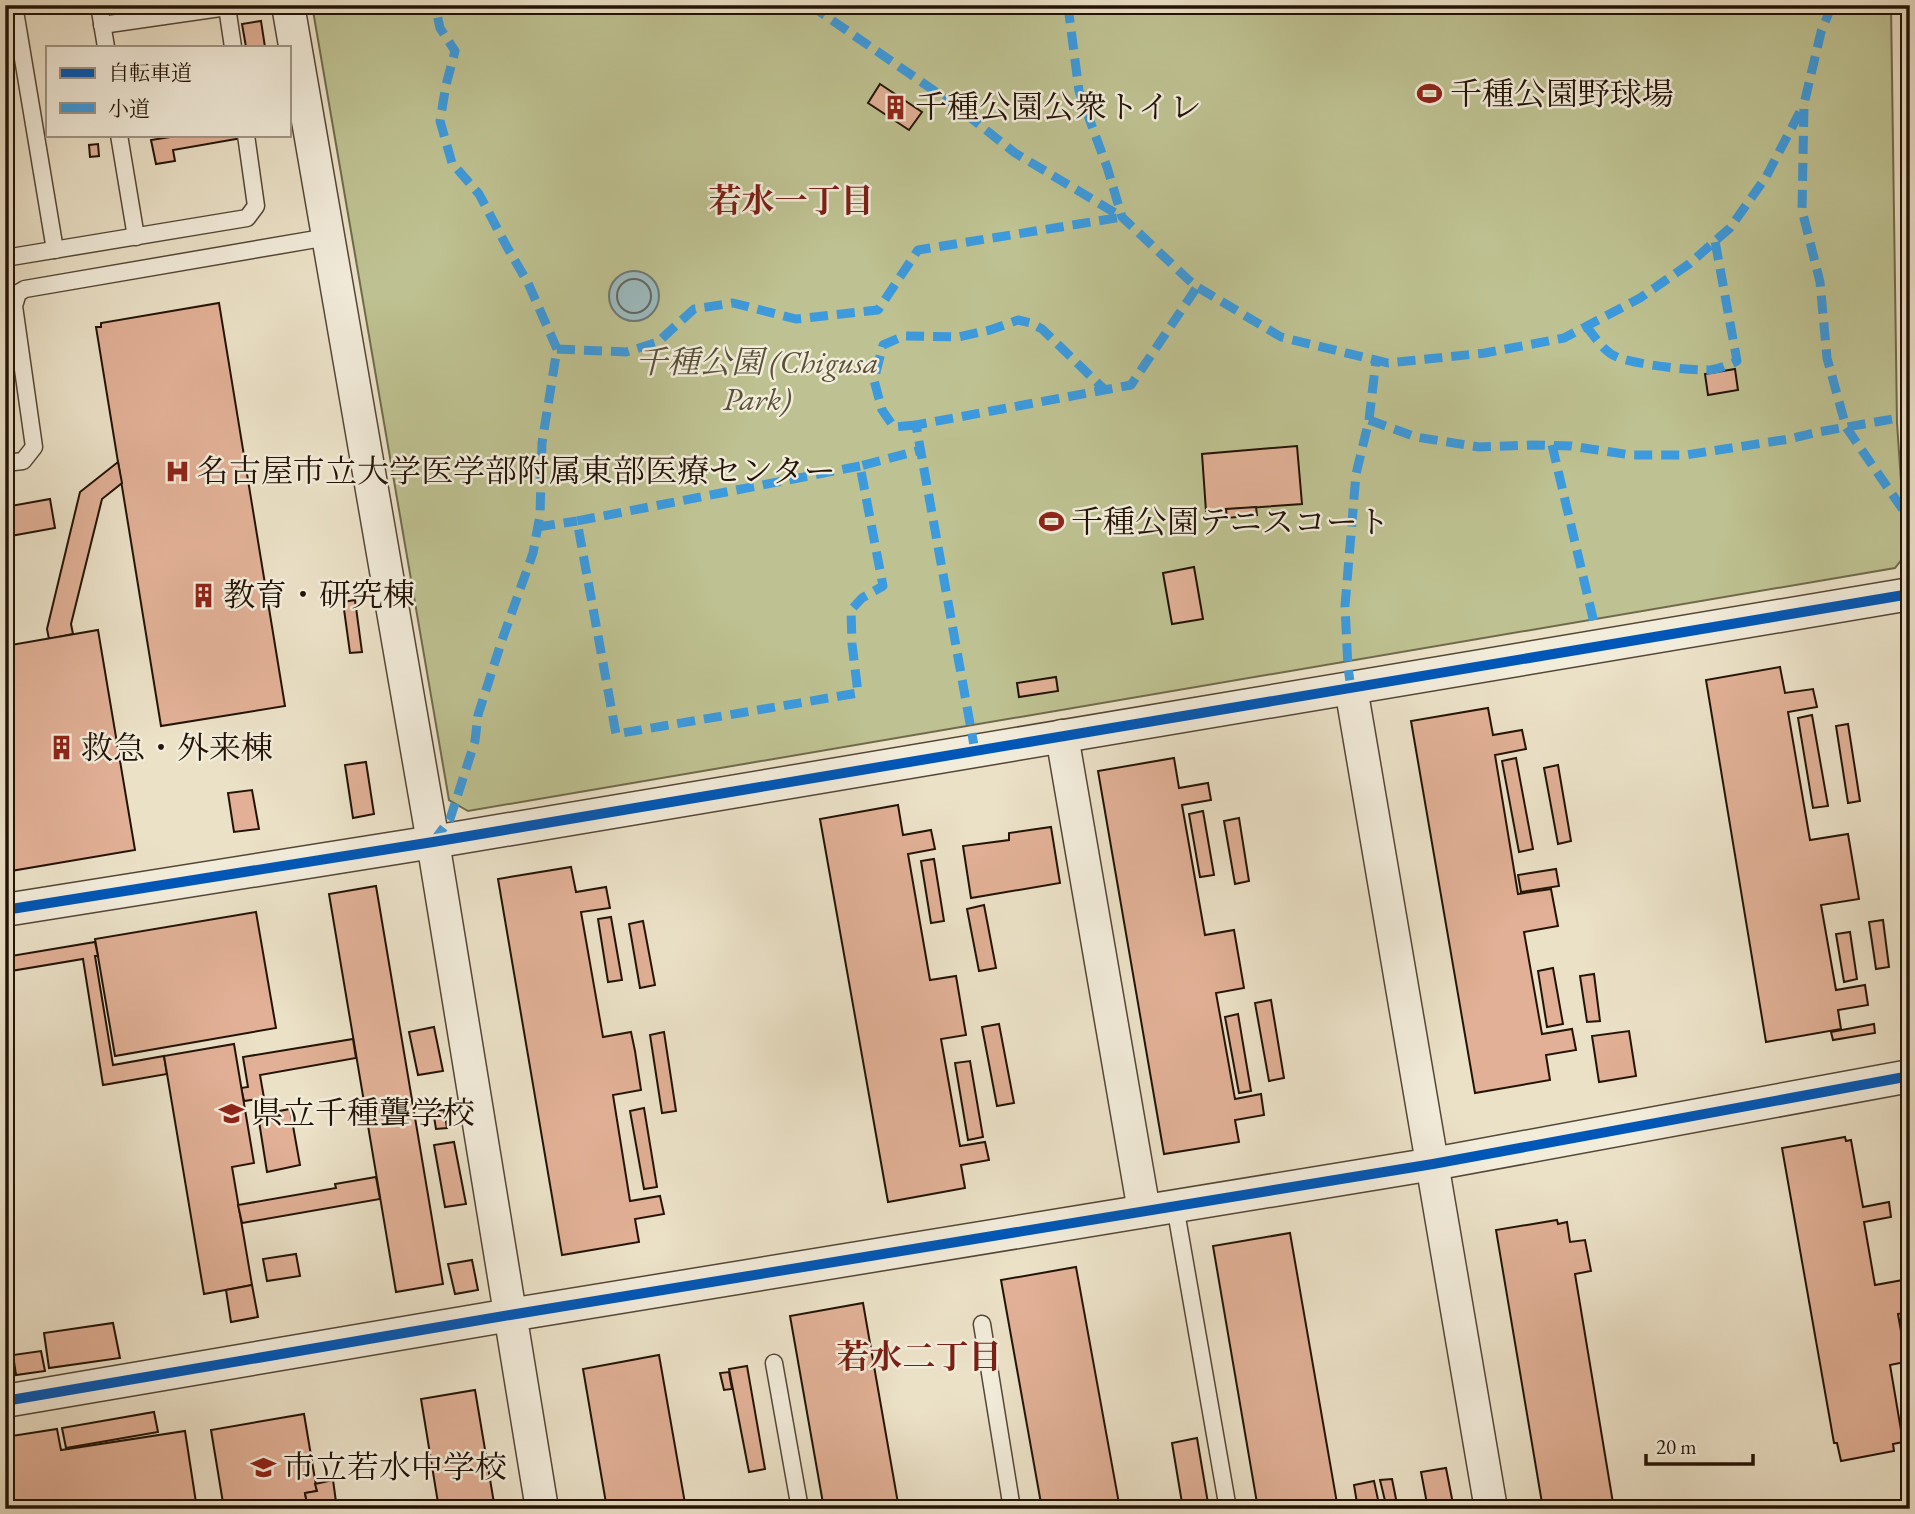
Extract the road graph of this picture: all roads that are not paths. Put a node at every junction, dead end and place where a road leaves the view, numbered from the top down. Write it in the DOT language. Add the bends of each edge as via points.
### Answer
graph roads {
  1 [pos="14,5"];
  2 [pos="99,5"];
  3 [pos="288,5"];
  4 [pos="234,6"];
  5 [pos="103,25"];
  6 [pos="106,46"];
  7 [pos="233,46"];
  8 [pos="120,136"];
  9 [pos="246,136"];
  10 [pos="136,237"];
  11 [pos="328,237"];
  12 [pos="55,250"];
  13 [pos="5,258"];
  14 [pos="5,463"];
  15 [pos="1910,594"];
  16 [pos="1351,688"];
  17 [pos="1062,736"];
  18 [pos="433,842"];
  19 [pos="5,910"];
  20 [pos="1910,1076"];
  21 [pos="1433,1164"];
  22 [pos="1175,1206"];
  23 [pos="1144,1211"];
  24 [pos="510,1315"];
  25 [pos="982,1324"];
  26 [pos="774,1363"];
  27 [pos="5,1401"];
  28 [pos="542,1509"];
  29 [pos="800,1509"];
  30 [pos="1012,1509"];
  31 [pos="1228,1509"];
  32 [pos="1491,1509"];
  1 -- 12 [label="lane"];
  2 -- 5 [label="lane"];
  3 -- 11 [label="street"];
  4 -- 5 [label="lane"];
  4 -- 7 [label="lane"];
  5 -- 6 [label="lane"];
  8 -- 10 [label="lane"];
  9 -- 10 [label="lane" via="256,206 247,218"];
  10 -- 12 [label="lane"];
  11 -- 14 [label="lane" via="18,293 14,306 34,447 23,461"];
  11 -- 18 [label="street"];
  12 -- 13 [label="lane"];
  15 -- 16 [label="street"];
  16 -- 17 [label="street"];
  16 -- 21 [label="street"];
  17 -- 18 [label="street"];
  17 -- 23 [label="street"];
  18 -- 19 [label="street"];
  18 -- 24 [label="street"];
  20 -- 21 [label="street"];
  21 -- 22 [label="street"];
  21 -- 32 [label="street"];
  22 -- 23 [label="street"];
  22 -- 31 [label="lane"];
  23 -- 24 [label="street"];
  24 -- 27 [label="street"];
  24 -- 28 [label="street"];
  25 -- 30 [label="lane"];
  26 -- 29 [label="lane"];
}
